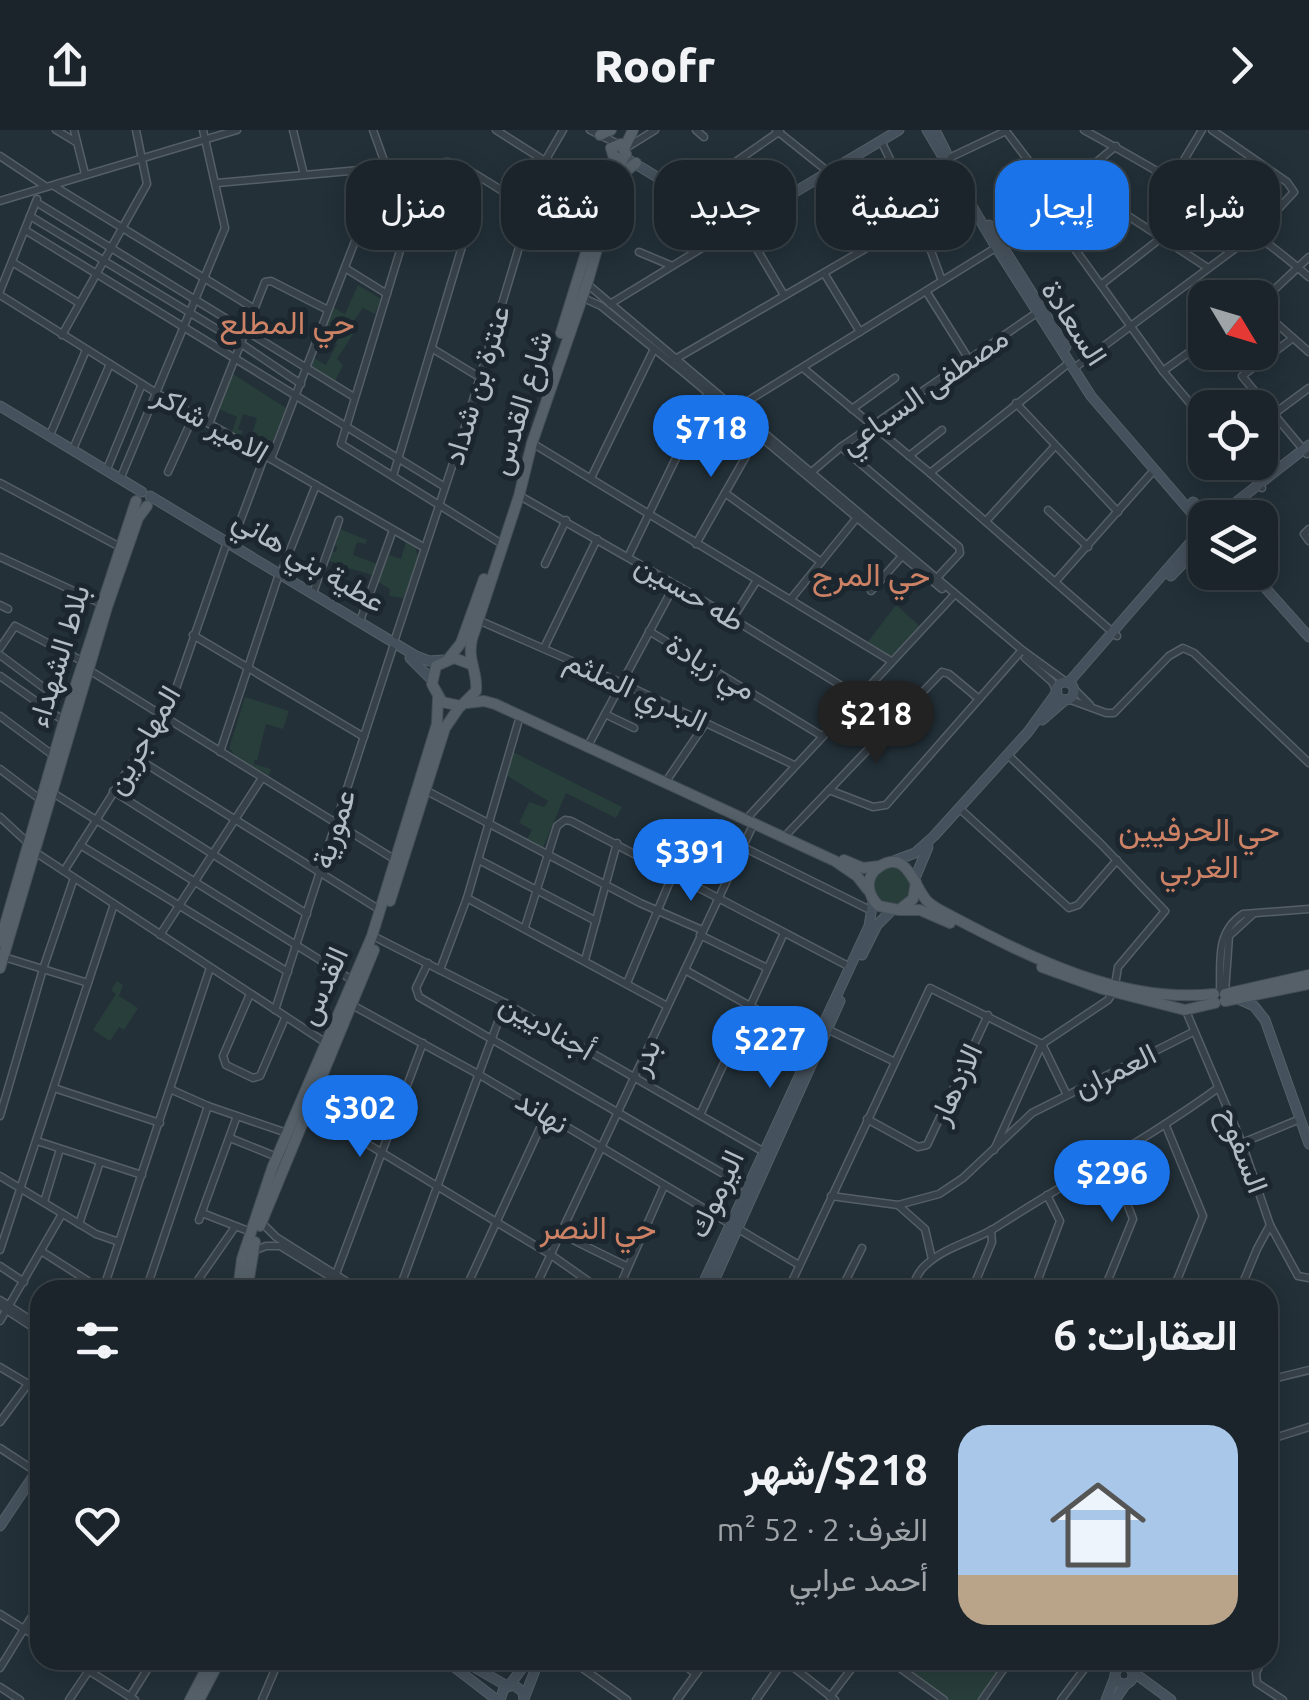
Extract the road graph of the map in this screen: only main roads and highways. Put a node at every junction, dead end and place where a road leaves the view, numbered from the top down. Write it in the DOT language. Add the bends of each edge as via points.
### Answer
graph roads {
  1 [pos="620,130"];
  2 [pos="633,130"];
  3 [pos="620,151"];
  4 [pos="620,160"];
  5 [pos="594,250"];
  6 [pos="583,281"];
  7 [pos="578,296"];
  8 [pos="104,606"];
  9 [pos="446,660"];
  10 [pos="470,664"];
  11 [pos="86,665"];
  12 [pos="477,681"];
  13 [pos="438,697"];
  14 [pos="463,705"];
  15 [pos="752,819"];
  16 [pos="32,848"];
  17 [pos="884,864"];
  18 [pos="916,880"];
  19 [pos="871,901"];
  20 [pos="14,906"];
  21 [pos="895,910"];
  22 [pos="1,935"];
  23 [pos="375,937"];
  24 [pos="2,963"];
  25 [pos="1309,975"];
  26 [pos="1309,984"];
  27 [pos="1114,987"];
  28 [pos="1192,994"];
  29 [pos="1221,996"];
  30 [pos="1189,1009"];
  31 [pos="239,1280"];
  32 [pos="249,1280"];
  33 [pos="206,1670"];
  34 [pos="215,1670"];
  35 [pos="190,1700"];
  36 [pos="199,1700"];
  1 -- 3 [label="main road"];
  2 -- 3 [label="main road, شارع القدس"];
  3 -- 4 [label="main road, شارع القدس"];
  3 -- 6 [label="main road" via="588,244"];
  5 -- 6 [label="main road, شارع القدس"];
  6 -- 7 [label="main road, شارع القدس"];
  7 -- 9 [label="main road" via="464,638"];
  7 -- 10 [label="main road, شارع القدس"];
  8 -- 8 [label="main road, بلاط الشهداء" via="138,518 144,499 120,548"];
  8 -- 11 [label="main road, بلاط الشهداء"];
  9 -- 10 [label="main road"];
  9 -- 13 [label="main road" via="432,679"];
  10 -- 12 [label="main road"];
  11 -- 16 [label="main road"];
  11 -- 16 [label="main road, بلاط الشهداء" via="64,720"];
  12 -- 14 [label="main road"];
  12 -- 15 [label="main road" via="492,696"];
  13 -- 14 [label="main road"];
  13 -- 23 [label="main road, القدس" via="437,724"];
  14 -- 15 [label="main road" via="490,702"];
  14 -- 23 [label="main road, القدس" via="445,728"];
  15 -- 17 [label="main road" via="856,866"];
  15 -- 19 [label="main road" via="842,865"];
  16 -- 20 [label="main road, بلاط الشهداء"];
  17 -- 18 [label="main road" via="904,865"];
  17 -- 19 [label="main road" via="870,878"];
  18 -- 21 [label="main road" via="913,900"];
  18 -- 27 [label="main road" via="931,904 957,919"];
  19 -- 21 [label="main road"];
  20 -- 22 [label="main road, بلاط الشهداء"];
  20 -- 24 [label="main road"];
  21 -- 27 [label="main road" via="933,915 1034,964"];
  23 -- 31 [label="main road, القدس" via="277,1157"];
  23 -- 32 [label="main road, القدس" via="262,1222"];
  25 -- 29 [label="main road"];
  26 -- 29 [label="main road" via="1238,999"];
  27 -- 28 [label="main road"];
  27 -- 30 [label="main road"];
  28 -- 29 [label="main road"];
  28 -- 30 [label="main road" via="1183,1001"];
  29 -- 30 [label="main road"];
  33 -- 35 [label="main road"];
  34 -- 36 [label="main road"];
}
